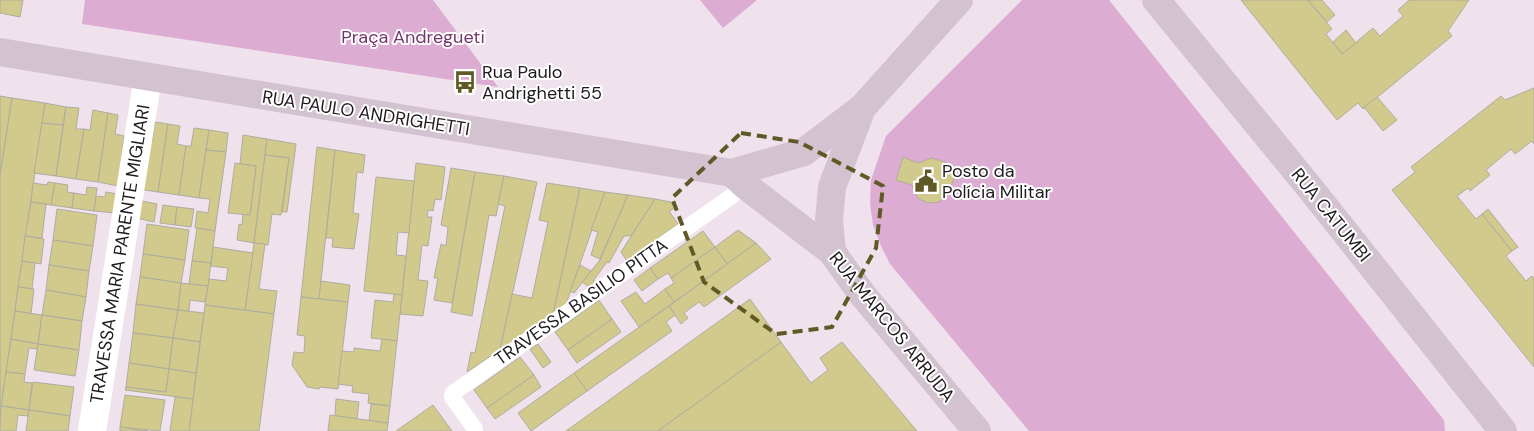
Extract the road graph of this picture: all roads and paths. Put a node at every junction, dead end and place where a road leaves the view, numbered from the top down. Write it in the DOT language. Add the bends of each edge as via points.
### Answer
graph roads {
  1 [pos="959,0"];
  2 [pos="1156,0"];
  3 [pos="0,52"];
  4 [pos="148,77"];
  5 [pos="862,108"];
  6 [pos="739,179"];
  7 [pos="832,252"];
  8 [pos="476,429"];
  9 [pos="92,431"];
  10 [pos="977,431"];
  11 [pos="1503,431"];
  1 -- 5 [label="main road"];
  2 -- 11 [label="main road, RUA CATUMBI"];
  3 -- 4 [label="main road, RUA PAULO ANDRIGHETTI"];
  4 -- 6 [label="main road, RUA PAULO ANDRIGHETTI"];
  4 -- 9 [label="street, TRAVESSA MARIA PARENTE MIGLIARI"];
  5 -- 6 [label="main road" via="804,152"];
  5 -- 7 [label="main road" via="832,187 829,220"];
  6 -- 7 [label="main road, RUA MARCOS ARRUDA"];
  6 -- 8 [label="lane, TRAVESSA BASILIO PITTA" via="453,393 452,397"];
  7 -- 10 [label="main road, RUA MARCOS ARRUDA" via="862,294"];
}
